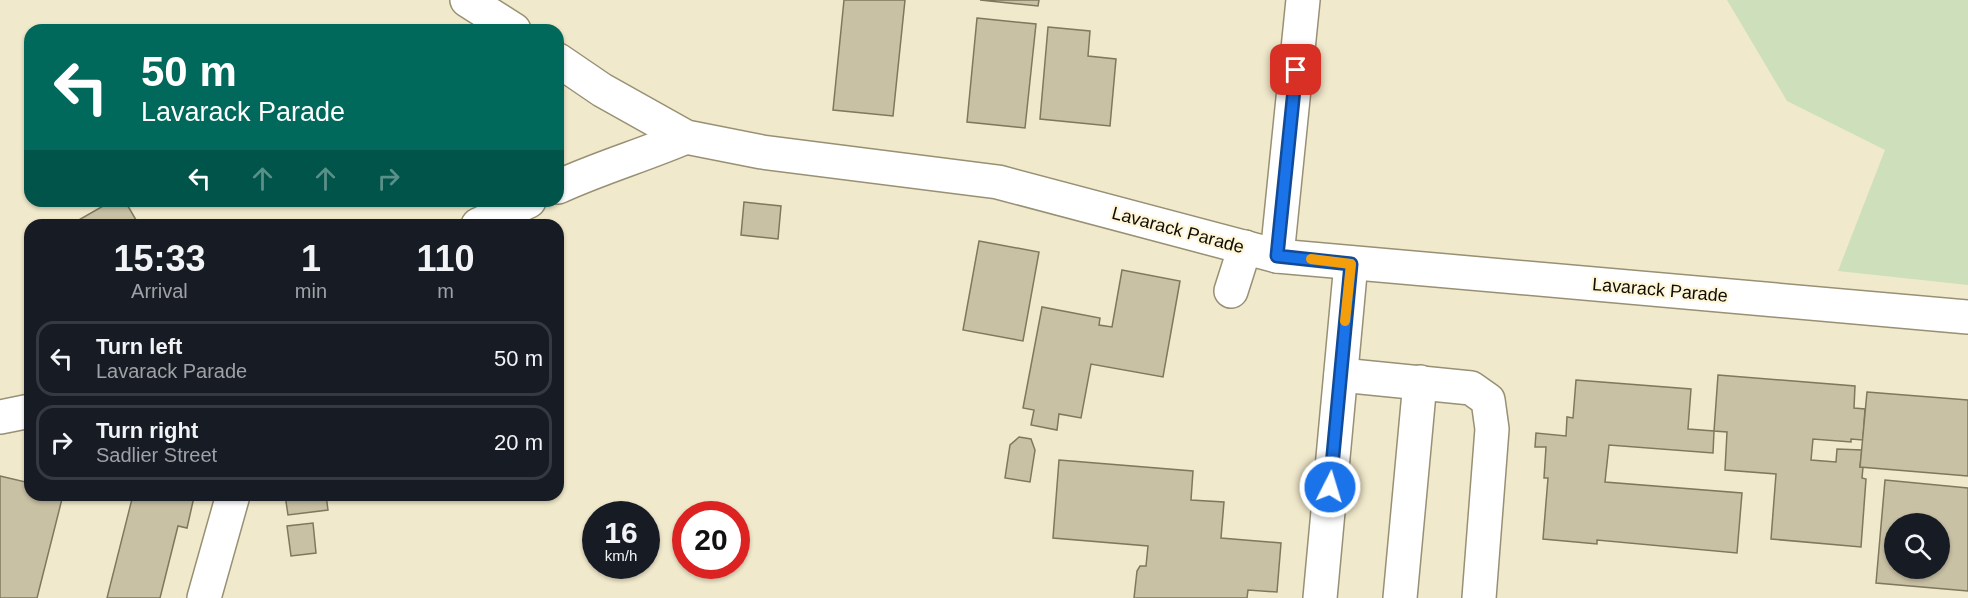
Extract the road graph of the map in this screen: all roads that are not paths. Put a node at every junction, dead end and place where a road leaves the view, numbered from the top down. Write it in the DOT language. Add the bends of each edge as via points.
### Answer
graph roads {
  1 [pos="467,0"];
  2 [pos="1303,0"];
  3 [pos="504,24"];
  4 [pos="564,64"];
  5 [pos="686,137"];
  6 [pos="564,184"];
  7 [pos="516,207"];
  8 [pos="491,219"];
  9 [pos="1245,247"];
  10 [pos="1277,256"];
  11 [pos="1351,264"];
  12 [pos="1231,291"];
  13 [pos="1968,317"];
  14 [pos="1341,375"];
  15 [pos="1420,382"];
  16 [pos="24,412"];
  17 [pos="0,417"];
  18 [pos="231,501"];
  19 [pos="204,598"];
  20 [pos="1320,598"];
  21 [pos="1400,598"];
  22 [pos="1479,598"];
  1 -- 3 [label="lane"];
  2 -- 10 [label="lane"];
  4 -- 5 [label="lane, Lavarack Parade"];
  5 -- 6 [label="lane"];
  5 -- 9 [label="lane, Lavarack Parade" via="762,152 998,182"];
  7 -- 8 [label="lane"];
  9 -- 10 [label="lane, Lavarack Parade"];
  9 -- 12 [label="lane"];
  10 -- 11 [label="lane, Lavarack Parade"];
  11 -- 13 [label="lane, Lavarack Parade"];
  11 -- 14 [label="lane"];
  14 -- 15 [label="lane"];
  14 -- 20 [label="lane"];
  15 -- 21 [label="lane"];
  15 -- 22 [label="lane" via="1471,388 1488,400 1492,429"];
  16 -- 17 [label="lane"];
  18 -- 19 [label="lane"];
}
